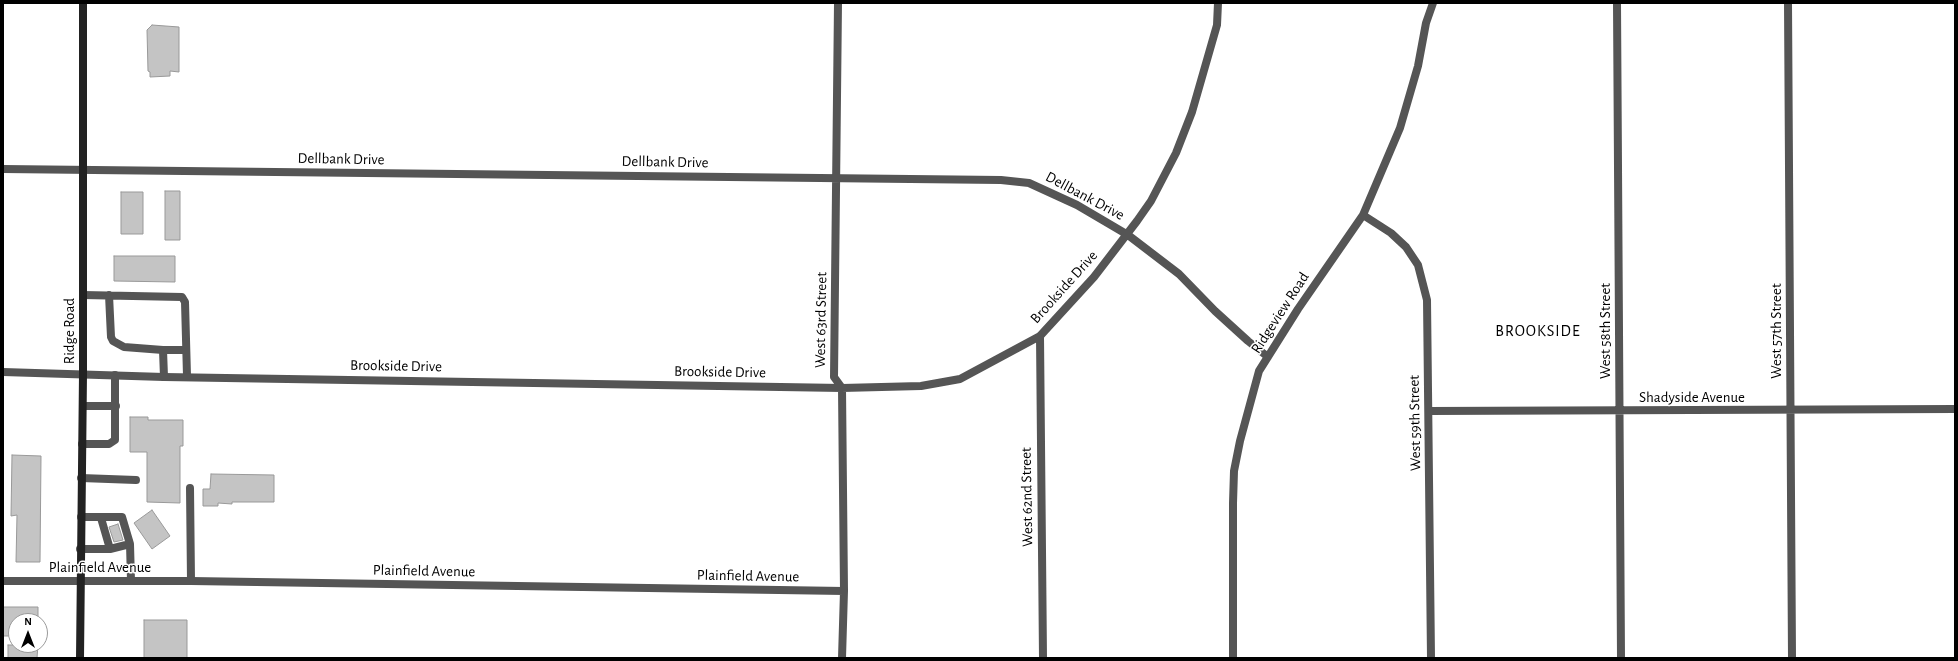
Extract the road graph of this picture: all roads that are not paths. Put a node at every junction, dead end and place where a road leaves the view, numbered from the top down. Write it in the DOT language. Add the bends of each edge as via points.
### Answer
graph roads {
  1 [pos="83,3"];
  2 [pos="838,3"];
  3 [pos="1218,3"];
  4 [pos="1433,3"];
  5 [pos="1617,3"];
  6 [pos="1788,3"];
  7 [pos="3,169"];
  8 [pos="83,171"];
  9 [pos="837,178"];
  10 [pos="1363,215"];
  11 [pos="1128,235"];
  12 [pos="83,295"];
  13 [pos="109,295"];
  14 [pos="1040,336"];
  15 [pos="163,350"];
  16 [pos="186,350"];
  17 [pos="1268,357"];
  18 [pos="3,372"];
  19 [pos="83,374"];
  20 [pos="116,375"];
  21 [pos="187,376"];
  22 [pos="164,377"];
  23 [pos="842,388"];
  24 [pos="82,406"];
  25 [pos="116,406"];
  26 [pos="1955,409"];
  27 [pos="1790,410"];
  28 [pos="1429,411"];
  29 [pos="1619,411"];
  30 [pos="82,444"];
  31 [pos="82,478"];
  32 [pos="136,480"];
  33 [pos="190,488"];
  34 [pos="81,517"];
  35 [pos="101,518"];
  36 [pos="130,544"];
  37 [pos="80,549"];
  38 [pos="110,549"];
  39 [pos="3,580"];
  40 [pos="80,581"];
  41 [pos="131,581"];
  42 [pos="191,581"];
  43 [pos="844,591"];
  44 [pos="80,658"];
  45 [pos="842,658"];
  46 [pos="1043,658"];
  47 [pos="1233,658"];
  48 [pos="1431,658"];
  49 [pos="1621,658"];
  50 [pos="1792,658"];
  1 -- 8 [label="main road, Ridge Road"];
  2 -- 9 [label="street, West 63rd Street"];
  3 -- 11 [label="street, Brookside Drive" via="1216,25 1192,112 1176,153"];
  4 -- 10 [label="street, Ridgeview Road" via="1400,128"];
  5 -- 29 [label="street, West 58th Street"];
  6 -- 27 [label="street, West 57th Street"];
  7 -- 8 [label="street, Dellbank Drive"];
  8 -- 9 [label="street, Dellbank Drive"];
  8 -- 12 [label="main road, Ridge Road"];
  9 -- 11 [label="street, Dellbank Drive" via="1001,180 1029,183 1078,204"];
  9 -- 23 [label="street, West 63rd Street" via="834,377"];
  10 -- 17 [label="street, Ridgeview Road"];
  10 -- 28 [label="street, West 59th Street" via="1391,233 1406,247 1418,265 1427,300"];
  11 -- 14 [label="street, Brookside Drive"];
  11 -- 17 [label="street, Dellbank Drive" via="1179,274 1215,311"];
  12 -- 13 [label="street"];
  12 -- 19 [label="main road, Ridge Road"];
  13 -- 15 [label="street" via="110,337 116,344 136,349"];
  13 -- 16 [label="street" via="182,297 185,302"];
  14 -- 23 [label="street, Brookside Drive" via="960,378 921,386"];
  14 -- 46 [label="street, West 62nd Street"];
  15 -- 16 [label="street"];
  15 -- 22 [label="street"];
  16 -- 21 [label="street"];
  17 -- 47 [label="street, Ridgeview Road" via="1259,371 1234,471"];
  18 -- 19 [label="street, Brookside Drive"];
  19 -- 20 [label="street, Brookside Drive"];
  19 -- 24 [label="main road, Ridge Road"];
  20 -- 22 [label="street, Brookside Drive"];
  20 -- 25 [label="street"];
  21 -- 22 [label="street, Brookside Drive"];
  21 -- 23 [label="street, Brookside Drive"];
  23 -- 43 [label="street, West 63rd Street"];
  24 -- 25 [label="street"];
  24 -- 30 [label="main road, Ridge Road"];
  25 -- 30 [label="street" via="116,437 113,443"];
  26 -- 27 [label="street, Shadyside Avenue"];
  27 -- 29 [label="street, Shadyside Avenue"];
  27 -- 50 [label="street, West 57th Street"];
  28 -- 29 [label="street, Shadyside Avenue"];
  28 -- 48 [label="street, West 59th Street"];
  29 -- 49 [label="street, West 58th Street"];
  30 -- 31 [label="main road, Ridge Road"];
  31 -- 32 [label="street"];
  31 -- 34 [label="main road, Ridge Road"];
  33 -- 42 [label="street"];
  34 -- 35 [label="street"];
  34 -- 37 [label="main road, Ridge Road"];
  35 -- 36 [label="street" via="122,517"];
  35 -- 38 [label="street"];
  36 -- 38 [label="street"];
  36 -- 41 [label="street"];
  37 -- 38 [label="street"];
  37 -- 40 [label="main road, Ridge Road"];
  39 -- 40 [label="street, Plainfield Avenue"];
  40 -- 41 [label="street, Plainfield Avenue"];
  40 -- 44 [label="main road, Ridge Road"];
  41 -- 42 [label="street, Plainfield Avenue"];
  42 -- 43 [label="street, Plainfield Avenue"];
  43 -- 45 [label="street, West 63rd Street"];
}
